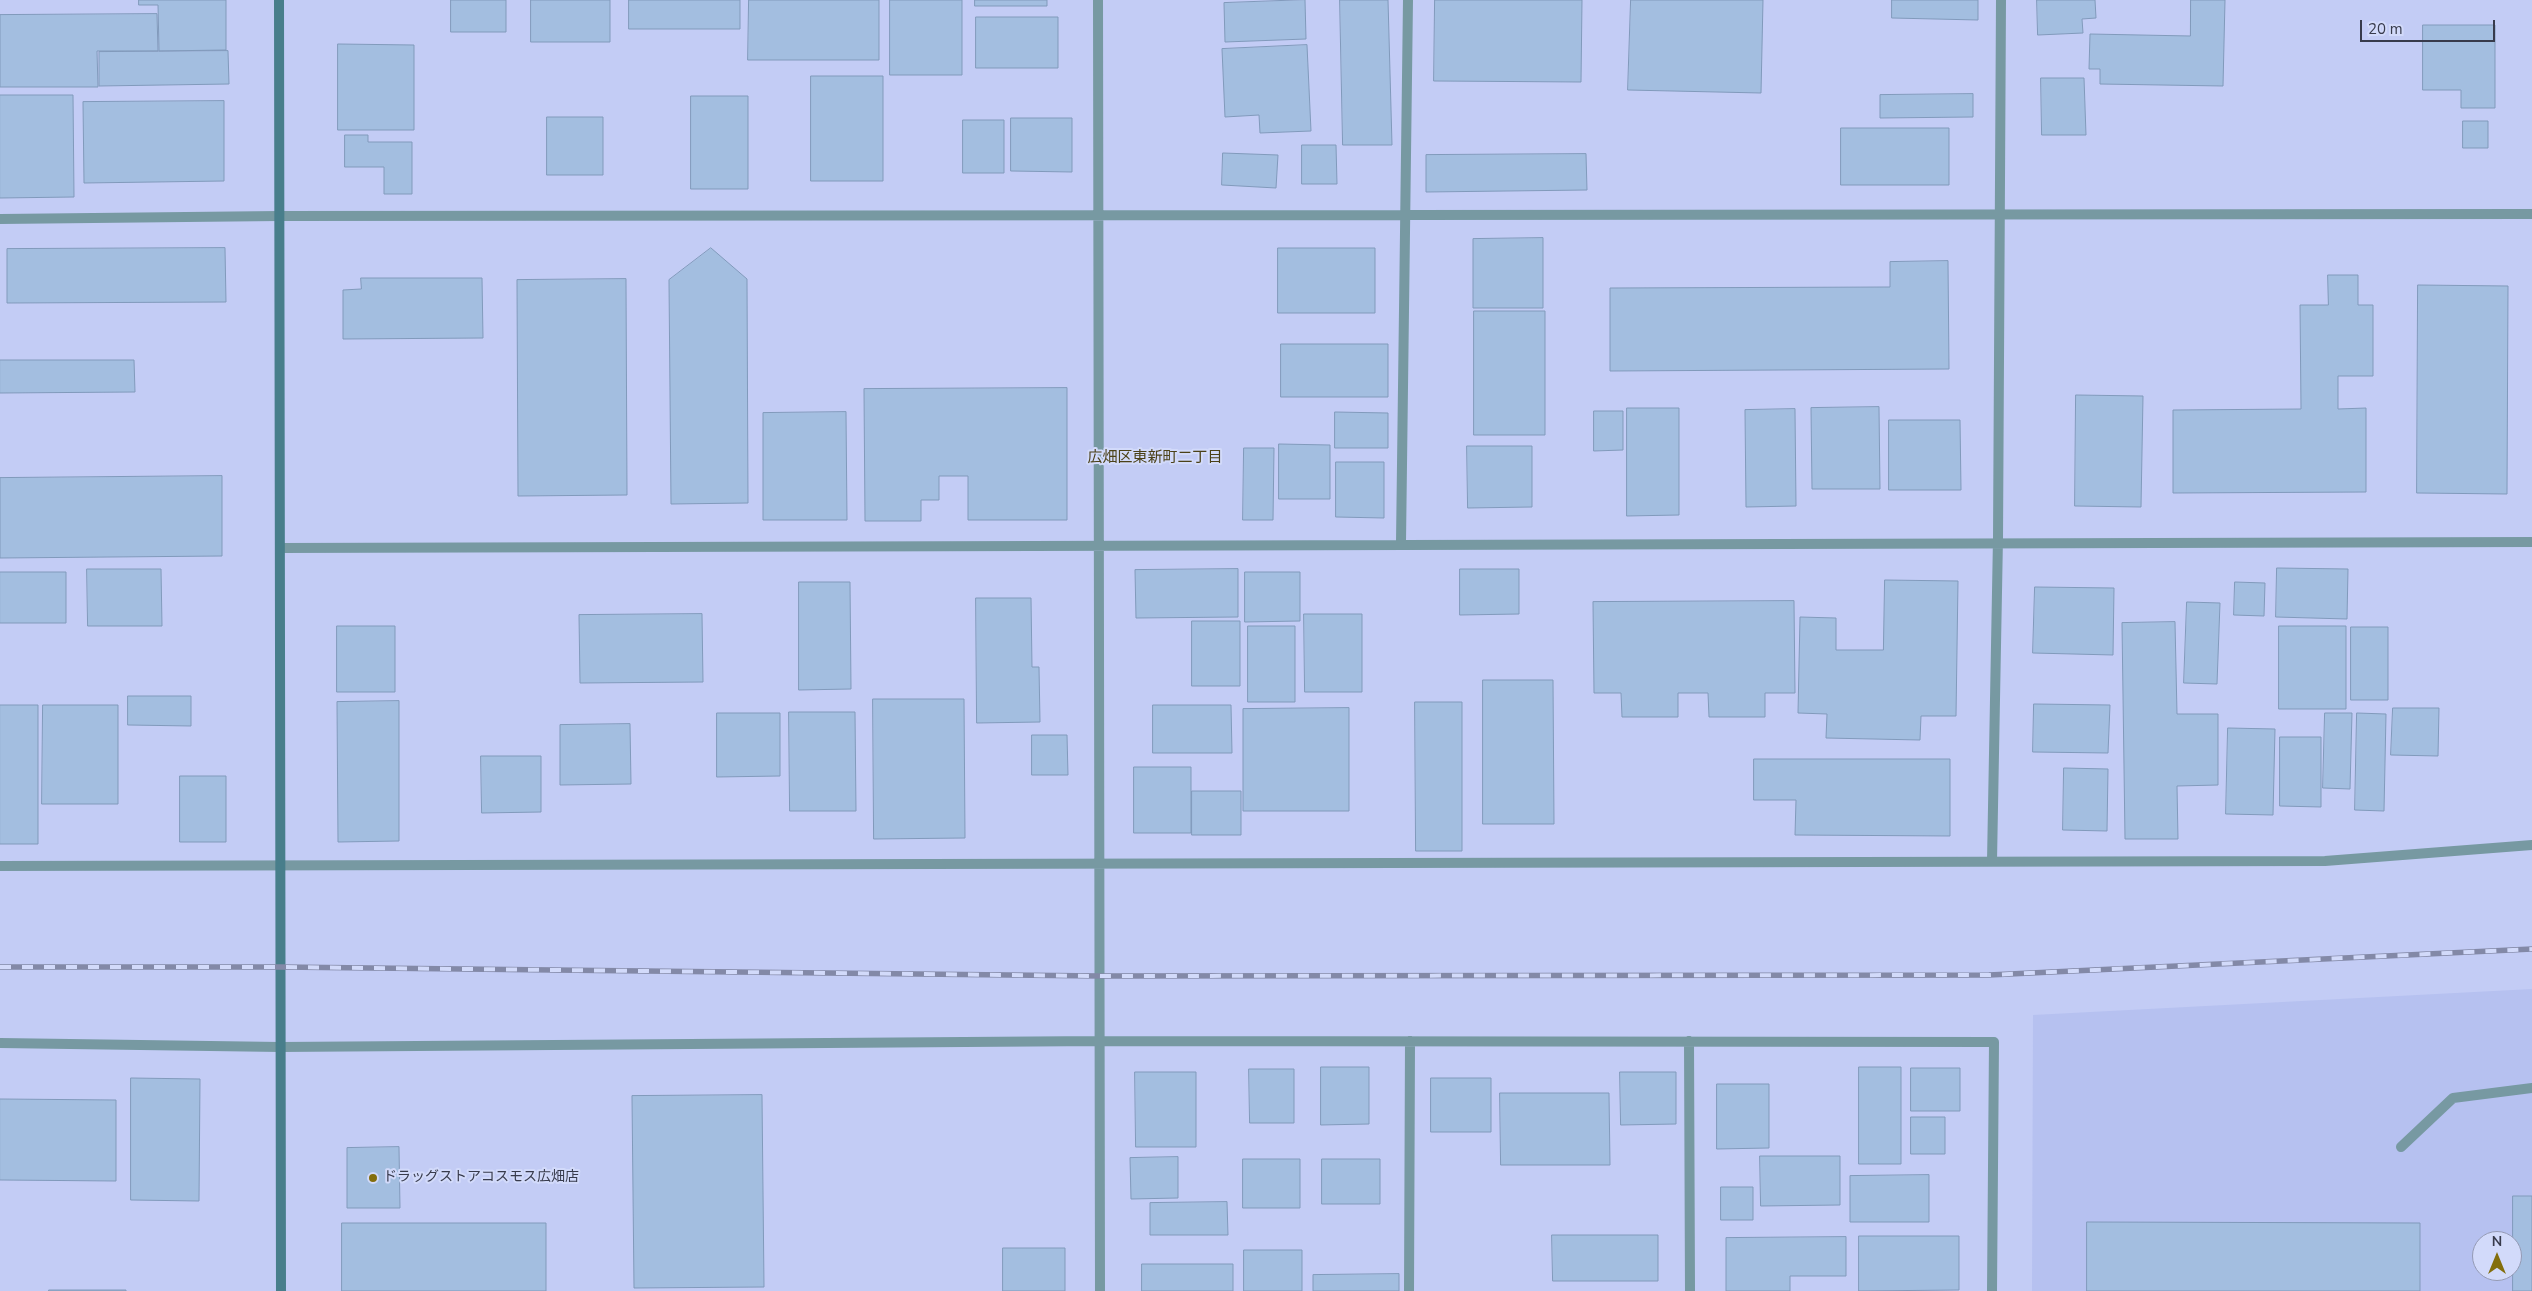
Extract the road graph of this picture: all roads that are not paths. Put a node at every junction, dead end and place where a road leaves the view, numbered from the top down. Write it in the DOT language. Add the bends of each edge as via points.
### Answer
graph roads {
  1 [pos="279,0"];
  2 [pos="1098,0"];
  3 [pos="1408,0"];
  4 [pos="2001,0"];
  5 [pos="2000,214"];
  6 [pos="2532,214"];
  7 [pos="1099,215"];
  8 [pos="279,216"];
  9 [pos="1406,216"];
  10 [pos="0,219"];
  11 [pos="1998,538"];
  12 [pos="1100,542"];
  13 [pos="1402,542"];
  14 [pos="2532,542"];
  15 [pos="280,548"];
  16 [pos="2532,845"];
  17 [pos="1992,861"];
  18 [pos="1101,865"];
  19 [pos="0,866"];
  20 [pos="280,867"];
  21 [pos="1101,1042"];
  22 [pos="1410,1042"];
  23 [pos="1689,1042"];
  24 [pos="0,1043"];
  25 [pos="280,1048"];
  26 [pos="2532,1088"];
  27 [pos="2401,1148"];
  28 [pos="281,1291"];
  29 [pos="1100,1291"];
  30 [pos="1409,1291"];
  31 [pos="1690,1291"];
  32 [pos="1992,1291"];
  1 -- 8 [label="street"];
  2 -- 7 [label="street"];
  3 -- 9 [label="street"];
  4 -- 5 [label="street"];
  5 -- 6 [label="street"];
  5 -- 9 [label="street"];
  5 -- 11 [label="street"];
  7 -- 8 [label="street"];
  7 -- 9 [label="street"];
  7 -- 12 [label="street"];
  8 -- 10 [label="street"];
  8 -- 15 [label="street"];
  9 -- 13 [label="street"];
  11 -- 13 [label="street"];
  11 -- 14 [label="street"];
  11 -- 17 [label="street"];
  12 -- 13 [label="street"];
  12 -- 15 [label="street"];
  12 -- 18 [label="street"];
  15 -- 20 [label="street"];
  16 -- 17 [label="street" via="2325,861"];
  17 -- 18 [label="street"];
  18 -- 20 [label="street"];
  18 -- 21 [label="street"];
  19 -- 20 [label="street"];
  20 -- 25 [label="street"];
  21 -- 22 [label="street"];
  21 -- 25 [label="street"];
  21 -- 29 [label="street"];
  22 -- 23 [label="street"];
  22 -- 30 [label="street"];
  23 -- 31 [label="street"];
  23 -- 32 [label="street" via="1994,1042"];
  24 -- 25 [label="street"];
  25 -- 28 [label="street"];
  26 -- 27 [label="street" via="2453,1098"];
}
